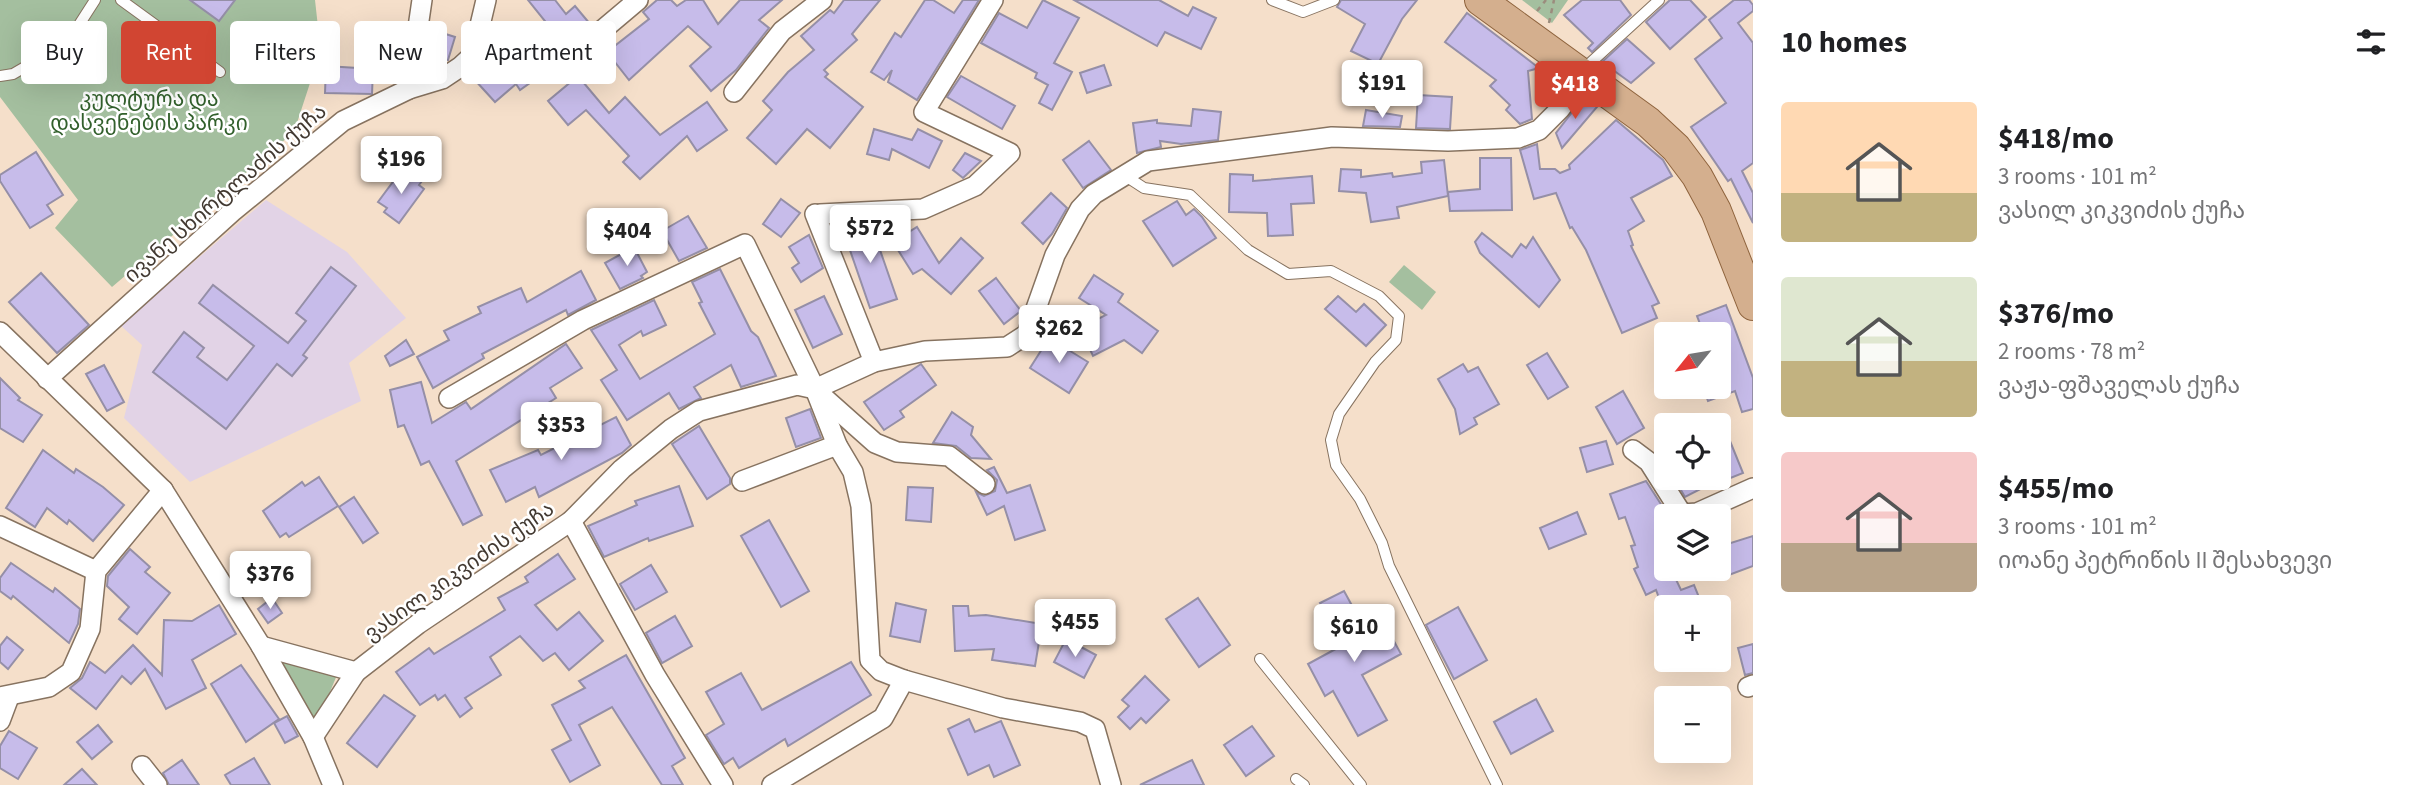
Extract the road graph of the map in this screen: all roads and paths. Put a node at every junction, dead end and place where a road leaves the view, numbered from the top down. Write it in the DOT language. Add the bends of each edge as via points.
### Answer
graph roads {
  1 [pos="95,0"];
  2 [pos="121,0"];
  3 [pos="422,0"];
  4 [pos="486,0"];
  5 [pos="638,0"];
  6 [pos="822,0"];
  7 [pos="993,0"];
  8 [pos="1272,0"];
  9 [pos="1334,0"];
  10 [pos="1480,0"];
  11 [pos="1501,0"];
  12 [pos="1546,0"];
  13 [pos="1554,0"];
  14 [pos="1659,0"];
  15 [pos="1536,13"];
  16 [pos="613,21"];
  17 [pos="1549,23"];
  18 [pos="1587,71"];
  19 [pos="220,72"];
  20 [pos="0,76"];
  21 [pos="409,89"];
  22 [pos="734,92"];
  23 [pos="1124,175"];
  24 [pos="1751,262"];
  25 [pos="1753,305"];
  26 [pos="0,332"];
  27 [pos="874,362"];
  28 [pos="47,379"];
  29 [pos="815,389"];
  30 [pos="449,398"];
  31 [pos="837,445"];
  32 [pos="1633,450"];
  33 [pos="742,481"];
  34 [pos="985,484"];
  35 [pos="1753,488"];
  36 [pos="163,490"];
  37 [pos="1676,504"];
  38 [pos="1719,504"];
  39 [pos="571,521"];
  40 [pos="0,526"];
  41 [pos="96,571"];
  42 [pos="261,646"];
  43 [pos="1260,659"];
  44 [pos="356,672"];
  45 [pos="904,680"];
  46 [pos="4,697"];
  47 [pos="0,721"];
  48 [pos="313,737"];
  49 [pos="142,766"];
  50 [pos="156,785"];
  51 [pos="333,785"];
  52 [pos="723,785"];
  53 [pos="772,785"];
  54 [pos="1111,785"];
  55 [pos="1360,785"];
  56 [pos="1497,785"];
  1 -- 20 [label="lane" via="68,42 13,74"];
  2 -- 19 [label="lane"];
  3 -- 21 [label="street"];
  4 -- 21 [label="street, ივანე სხირტლაძის ქუჩა" via="473,55 442,79"];
  5 -- 16 [label="street"];
  6 -- 22 [label="street" via="782,31"];
  7 -- 27 [label="street" via="924,111 1010,153 975,186 923,209 818,214"];
  8 -- 9 [label="lane" via="1303,12"];
  10 -- 18 [label="main road"];
  11 -- 18 [label="main road"];
  12 -- 15 [label="path"];
  13 -- 17 [label="path"];
  14 -- 18 [label="lane"];
  18 -- 23 [label="street, ვასილ კიკვიძის ქუჩა" via="1539,130 1518,138 1332,137 1149,160"];
  18 -- 24 [label="main road" via="1659,120 1683,143 1723,200"];
  18 -- 25 [label="main road" via="1676,148 1697,176"];
  21 -- 28 [label="street, ივანე სხირტლაძის ქუჩა" via="343,121 232,212"];
  23 -- 27 [label="street, ვასილ კიკვიძის ქუჩა" via="1080,209 1055,255 1027,334 1007,347 948,348"];
  23 -- 56 [label="lane" via="1144,188 1190,195 1248,250 1289,274 1331,271 1379,296 1399,316 1396,340 1339,414 1331,440 1336,466 1360,499"];
  26 -- 28 [label="street"];
  27 -- 29 [label="street, ვასილ კიკვიძის ქუჩა"];
  28 -- 36 [label="street"];
  29 -- 30 [label="street" via="745,244 583,320"];
  29 -- 31 [label="street"];
  29 -- 34 [label="street" via="875,443 897,452 949,456"];
  29 -- 39 [label="street, ვასილ კიკვიძის ქუჩა" via="797,385 699,411 622,469"];
  31 -- 33 [label="street"];
  31 -- 45 [label="street" via="853,472 862,506 870,660 881,671"];
  32 -- 37 [label="street" via="1649,462"];
  35 -- 38 [label="street"];
  36 -- 41 [label="street"];
  36 -- 42 [label="street"];
  39 -- 44 [label="street, ვასილ კიკვიძის ქუჩა" via="418,624"];
  39 -- 52 [label="street" via="654,675"];
  40 -- 41 [label="street"];
  41 -- 46 [label="street" via="90,629 71,672 49,687"];
  42 -- 44 [label="street, ვასილ კიკვიძის ქუჩა"];
  42 -- 48 [label="street"];
  43 -- 55 [label="lane"];
  44 -- 48 [label="street, ვასილ კიკვიძის ქუჩა"];
  45 -- 53 [label="street" via="883,718"];
  45 -- 54 [label="street" via="1094,729"];
  46 -- 47 [label="street"];
  48 -- 51 [label="street"];
  49 -- 50 [label="street"];
}
